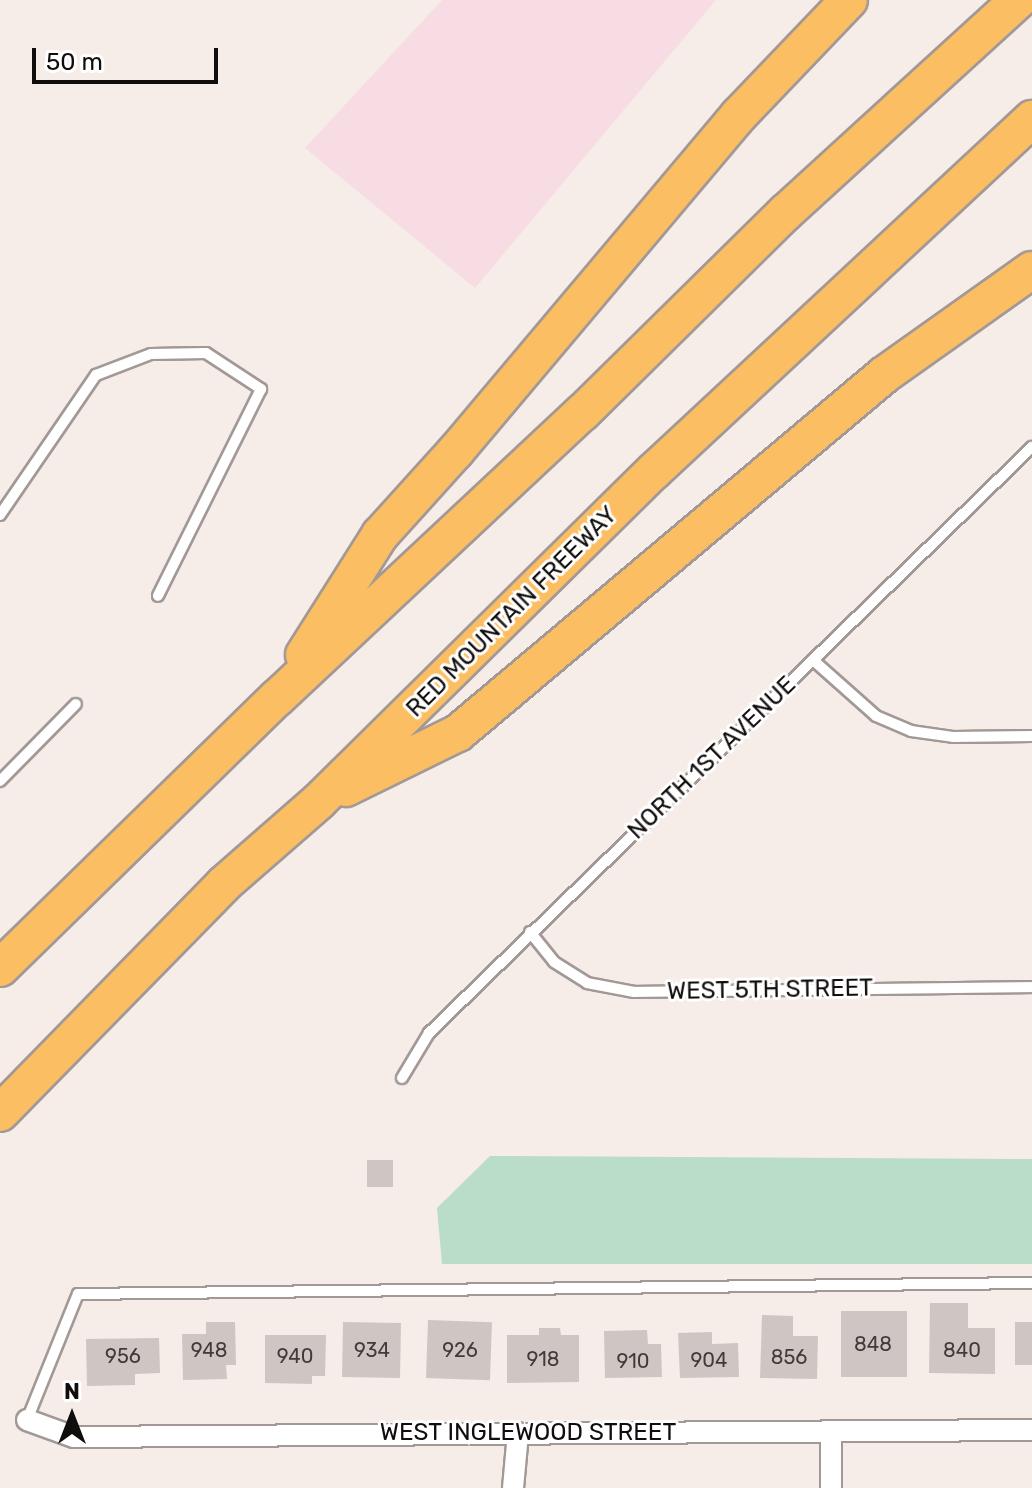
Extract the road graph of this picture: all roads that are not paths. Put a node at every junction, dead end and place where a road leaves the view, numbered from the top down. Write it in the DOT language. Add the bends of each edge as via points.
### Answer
graph roads {
  1 [pos="849,0"];
  2 [pos="1018,0"];
  3 [pos="1032,119"];
  4 [pos="1032,270"];
  5 [pos="1032,447"];
  6 [pos="2,507"];
  7 [pos="158,596"];
  8 [pos="813,660"];
  9 [pos="277,698"];
  10 [pos="76,704"];
  11 [pos="1032,736"];
  12 [pos="0,781"];
  13 [pos="319,801"];
  14 [pos="530,932"];
  15 [pos="0,968"];
  16 [pos="1032,987"];
  17 [pos="402,1078"];
  18 [pos="0,1113"];
  19 [pos="1032,1283"];
  20 [pos="27,1420"];
  21 [pos="1032,1430"];
  22 [pos="831,1431"];
  23 [pos="518,1433"];
  24 [pos="513,1488"];
  25 [pos="831,1488"];
  1 -- 9 [label="highway" via="739,115 380,535"];
  2 -- 9 [label="highway" via="785,213 583,412"];
  3 -- 13 [label="highway, RED MOUNTAIN FREEWAY" via="654,471"];
  4 -- 13 [label="highway" via="871,384 458,733"];
  5 -- 8 [label="lane, NORTH 1ST AVENUE"];
  6 -- 7 [label="lane" via="96,375 151,354 206,353 261,389"];
  8 -- 11 [label="lane" via="876,716 911,731 953,737"];
  8 -- 14 [label="lane, NORTH 1ST AVENUE"];
  9 -- 15 [label="highway"];
  10 -- 12 [label="lane"];
  13 -- 18 [label="highway, RED MOUNTAIN FREEWAY" via="224,884"];
  14 -- 16 [label="lane, WEST 5TH STREET" via="554,962 587,983 634,992"];
  14 -- 17 [label="lane, NORTH 1ST AVENUE" via="429,1033"];
  19 -- 20 [label="lane" via="78,1294"];
  20 -- 23 [label="street, WEST INGLEWOOD STREET" via="74,1437"];
  21 -- 22 [label="street, WEST INGLEWOOD STREET"];
  22 -- 23 [label="street, WEST INGLEWOOD STREET"];
  22 -- 25 [label="street"];
  23 -- 24 [label="street"];
}
